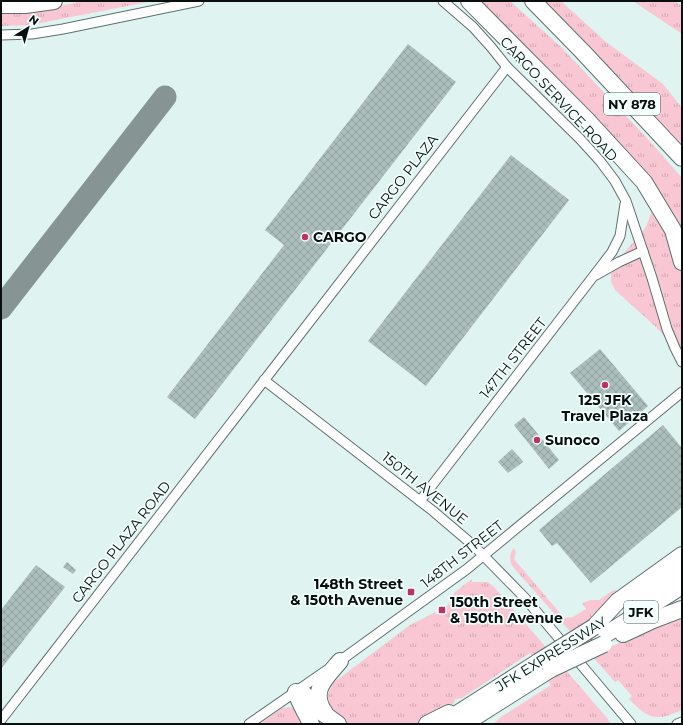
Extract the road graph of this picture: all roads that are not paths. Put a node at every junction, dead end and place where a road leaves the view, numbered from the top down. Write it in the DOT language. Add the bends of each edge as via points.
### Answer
graph roads {
  1 [pos="54,1"];
  2 [pos="199,1"];
  3 [pos="443,1"];
  4 [pos="469,1"];
  5 [pos="521,1"];
  6 [pos="533,1"];
  7 [pos="1,5"];
  8 [pos="1,35"];
  9 [pos="582,51"];
  10 [pos="507,66"];
  11 [pos="682,158"];
  12 [pos="626,201"];
  13 [pos="643,251"];
  14 [pos="682,262"];
  15 [pos="593,277"];
  16 [pos="682,362"];
  17 [pos="264,380"];
  18 [pos="682,392"];
  19 [pos="420,501"];
  20 [pos="682,555"];
  21 [pos="484,556"];
  22 [pos="682,571"];
  23 [pos="682,586"];
  24 [pos="682,609"];
  25 [pos="599,637"];
  26 [pos="340,661"];
  27 [pos="545,668"];
  28 [pos="296,692"];
  29 [pos="488,694"];
  30 [pos="1,720"];
  31 [pos="334,721"];
  32 [pos="682,722"];
  33 [pos="248,724"];
  34 [pos="311,724"];
  35 [pos="427,724"];
  36 [pos="441,724"];
  37 [pos="464,724"];
  38 [pos="631,724"];
  39 [pos="677,724"];
  1 -- 7 [label="highway"];
  2 -- 8 [label="street" via="63,29 25,35"];
  3 -- 10 [label="street, CARGO SERVICE ROAD" via="482,37"];
  4 -- 14 [label="highway" via="644,182 673,230"];
  5 -- 9 [label="highway"];
  6 -- 9 [label="highway, NY 878"];
  9 -- 11 [label="highway, NY 878"];
  10 -- 12 [label="street, CARGO SERVICE ROAD" via="600,161"];
  10 -- 17 [label="street, CARGO PLAZA"];
  12 -- 13 [label="street, CARGO SERVICE ROAD"];
  12 -- 15 [label="street" via="620,236 612,252"];
  13 -- 15 [label="street, 147TH STREET"];
  13 -- 16 [label="street, CARGO SERVICE ROAD" via="667,329"];
  15 -- 19 [label="street, 147TH STREET"];
  17 -- 19 [label="street, 150TH AVENUE"];
  17 -- 30 [label="street, CARGO PLAZA ROAD"];
  18 -- 21 [label="street, 148TH STREET"];
  19 -- 21 [label="street, 150TH AVENUE"];
  20 -- 25 [label="highway" via="618,601"];
  21 -- 26 [label="street, 148TH STREET"];
  21 -- 38 [label="street, 150TH AVENUE" via="525,598"];
  22 -- 25 [label="highway, JFK EXPRESSWAY / JFK"];
  23 -- 25 [label="highway, JFK EXPRESSWAY / JFK"];
  24 -- 25 [label="highway"];
  25 -- 27 [label="highway, bridge"];
  26 -- 28 [label="street, 148TH STREET"];
  26 -- 31 [label="highway" via="324,680 318,692 320,705"];
  27 -- 29 [label="highway, JFK EXPRESSWAY"];
  27 -- 37 [label="highway, JFK EXPRESSWAY"];
  28 -- 31 [label="highway" via="304,694 317,709"];
  28 -- 33 [label="street, 148TH STREET"];
  28 -- 34 [label="highway" via="299,704"];
  29 -- 35 [label="highway"];
  29 -- 36 [label="highway, JFK EXPRESSWAY"];
  32 -- 39 [label="street"];
}
